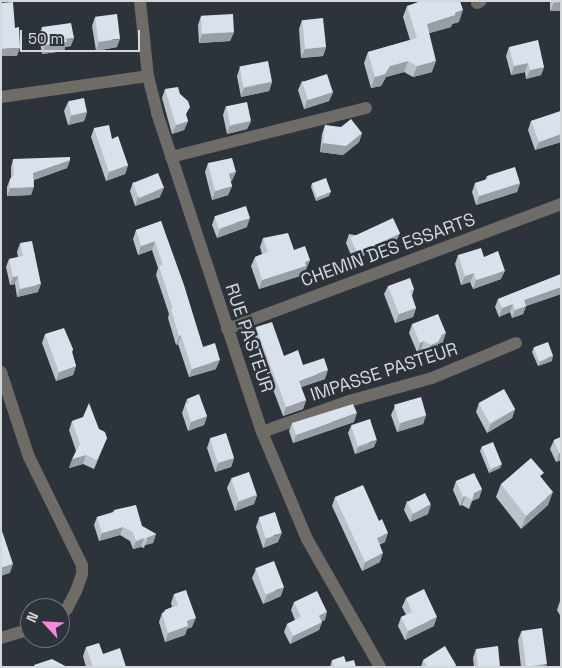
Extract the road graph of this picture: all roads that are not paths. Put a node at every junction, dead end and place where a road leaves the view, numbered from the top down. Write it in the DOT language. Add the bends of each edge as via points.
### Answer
graph roads {
  1 [pos="140,1"];
  2 [pos="148,76"];
  3 [pos="1,97"];
  4 [pos="366,108"];
  5 [pos="171,157"];
  6 [pos="561,204"];
  7 [pos="227,329"];
  8 [pos="516,343"];
  9 [pos="2,377"];
  10 [pos="262,432"];
  11 [pos="70,603"];
  12 [pos="20,632"];
  13 [pos="1,638"];
  14 [pos="380,667"];
  1 -- 2 [label="street, RUE PASTEUR"];
  2 -- 3 [label="street"];
  2 -- 5 [label="street, RUE PASTEUR"];
  4 -- 5 [label="street"];
  5 -- 7 [label="street, RUE PASTEUR"];
  6 -- 7 [label="street, CHEMIN DES ESSARTS"];
  7 -- 10 [label="street, RUE PASTEUR"];
  8 -- 10 [label="street, IMPASSE PASTEUR" via="432,378 396,386"];
  9 -- 11 [label="street" via="29,457 82,565 82,574"];
  10 -- 14 [label="street, RUE PASTEUR" via="307,539"];
  12 -- 13 [label="street"];
}
